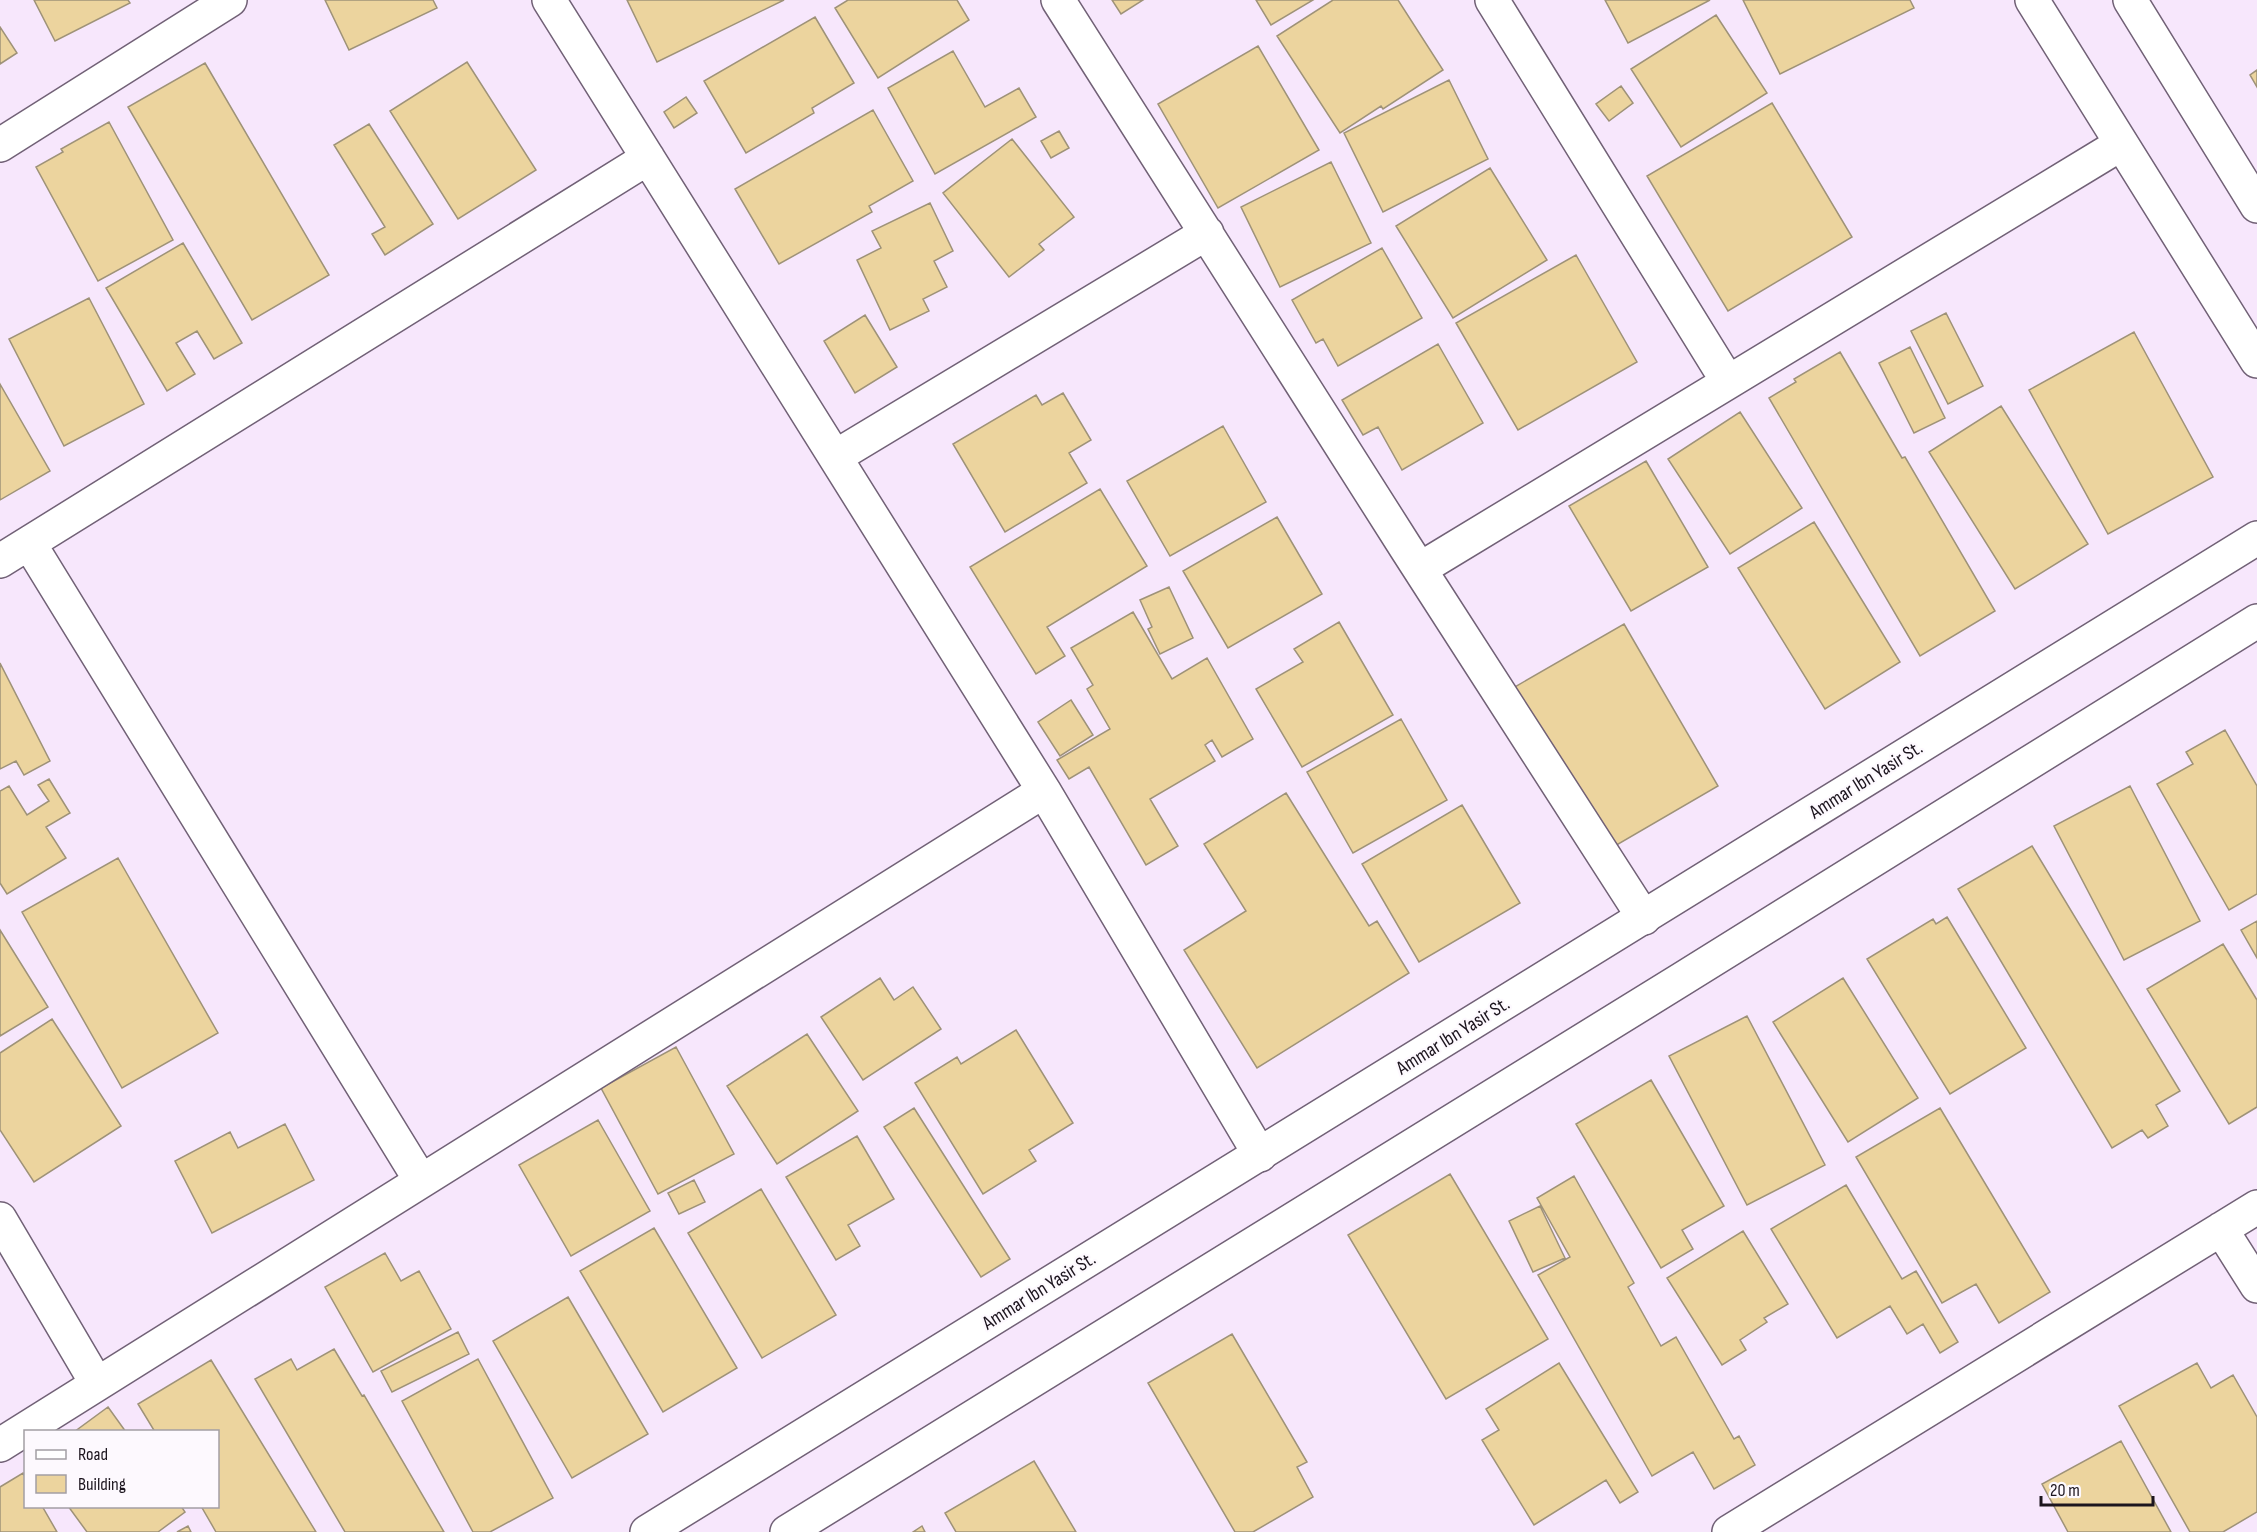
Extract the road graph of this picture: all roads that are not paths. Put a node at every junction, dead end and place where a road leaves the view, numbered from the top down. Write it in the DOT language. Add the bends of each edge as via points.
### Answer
graph roads {
  1 [pos="230,0"];
  2 [pos="549,0"];
  3 [pos="1058,0"];
  4 [pos="1492,0"];
  5 [pos="2032,0"];
  6 [pos="2130,0"];
  7 [pos="2121,144"];
  8 [pos="0,145"];
  9 [pos="648,158"];
  10 [pos="2257,206"];
  11 [pos="1207,233"];
  12 [pos="2257,360"];
  13 [pos="1728,382"];
  14 [pos="835,457"];
  15 [pos="2257,538"];
  16 [pos="29,543"];
  17 [pos="0,561"];
  18 [pos="1420,569"];
  19 [pos="2257,621"];
  20 [pos="1044,791"];
  21 [pos="1644,918"];
  22 [pos="1260,1155"];
  23 [pos="421,1181"];
  24 [pos="2257,1206"];
  25 [pos="0,1219"];
  26 [pos="2221,1229"];
  27 [pos="2257,1286"];
  28 [pos="97,1384"];
  29 [pos="0,1444"];
  30 [pos="647,1532"];
  31 [pos="786,1532"];
  32 [pos="1729,1532"];
  1 -- 8 [label="street"];
  2 -- 9 [label="street"];
  3 -- 11 [label="street"];
  4 -- 13 [label="street"];
  5 -- 7 [label="street"];
  6 -- 10 [label="street"];
  7 -- 12 [label="street"];
  7 -- 13 [label="street"];
  9 -- 14 [label="street"];
  9 -- 16 [label="street"];
  11 -- 14 [label="street"];
  11 -- 18 [label="street"];
  13 -- 18 [label="street"];
  14 -- 20 [label="street"];
  15 -- 21 [label="street, Ammar Ibn Yasir St."];
  16 -- 17 [label="street"];
  16 -- 23 [label="street"];
  18 -- 21 [label="street"];
  19 -- 31 [label="street"];
  20 -- 22 [label="street"];
  20 -- 23 [label="street"];
  21 -- 22 [label="street, Ammar Ibn Yasir St."];
  22 -- 30 [label="street, Ammar Ibn Yasir St."];
  23 -- 28 [label="street"];
  24 -- 26 [label="street"];
  25 -- 28 [label="street"];
  26 -- 27 [label="street"];
  26 -- 32 [label="street"];
  28 -- 29 [label="street"];
}
